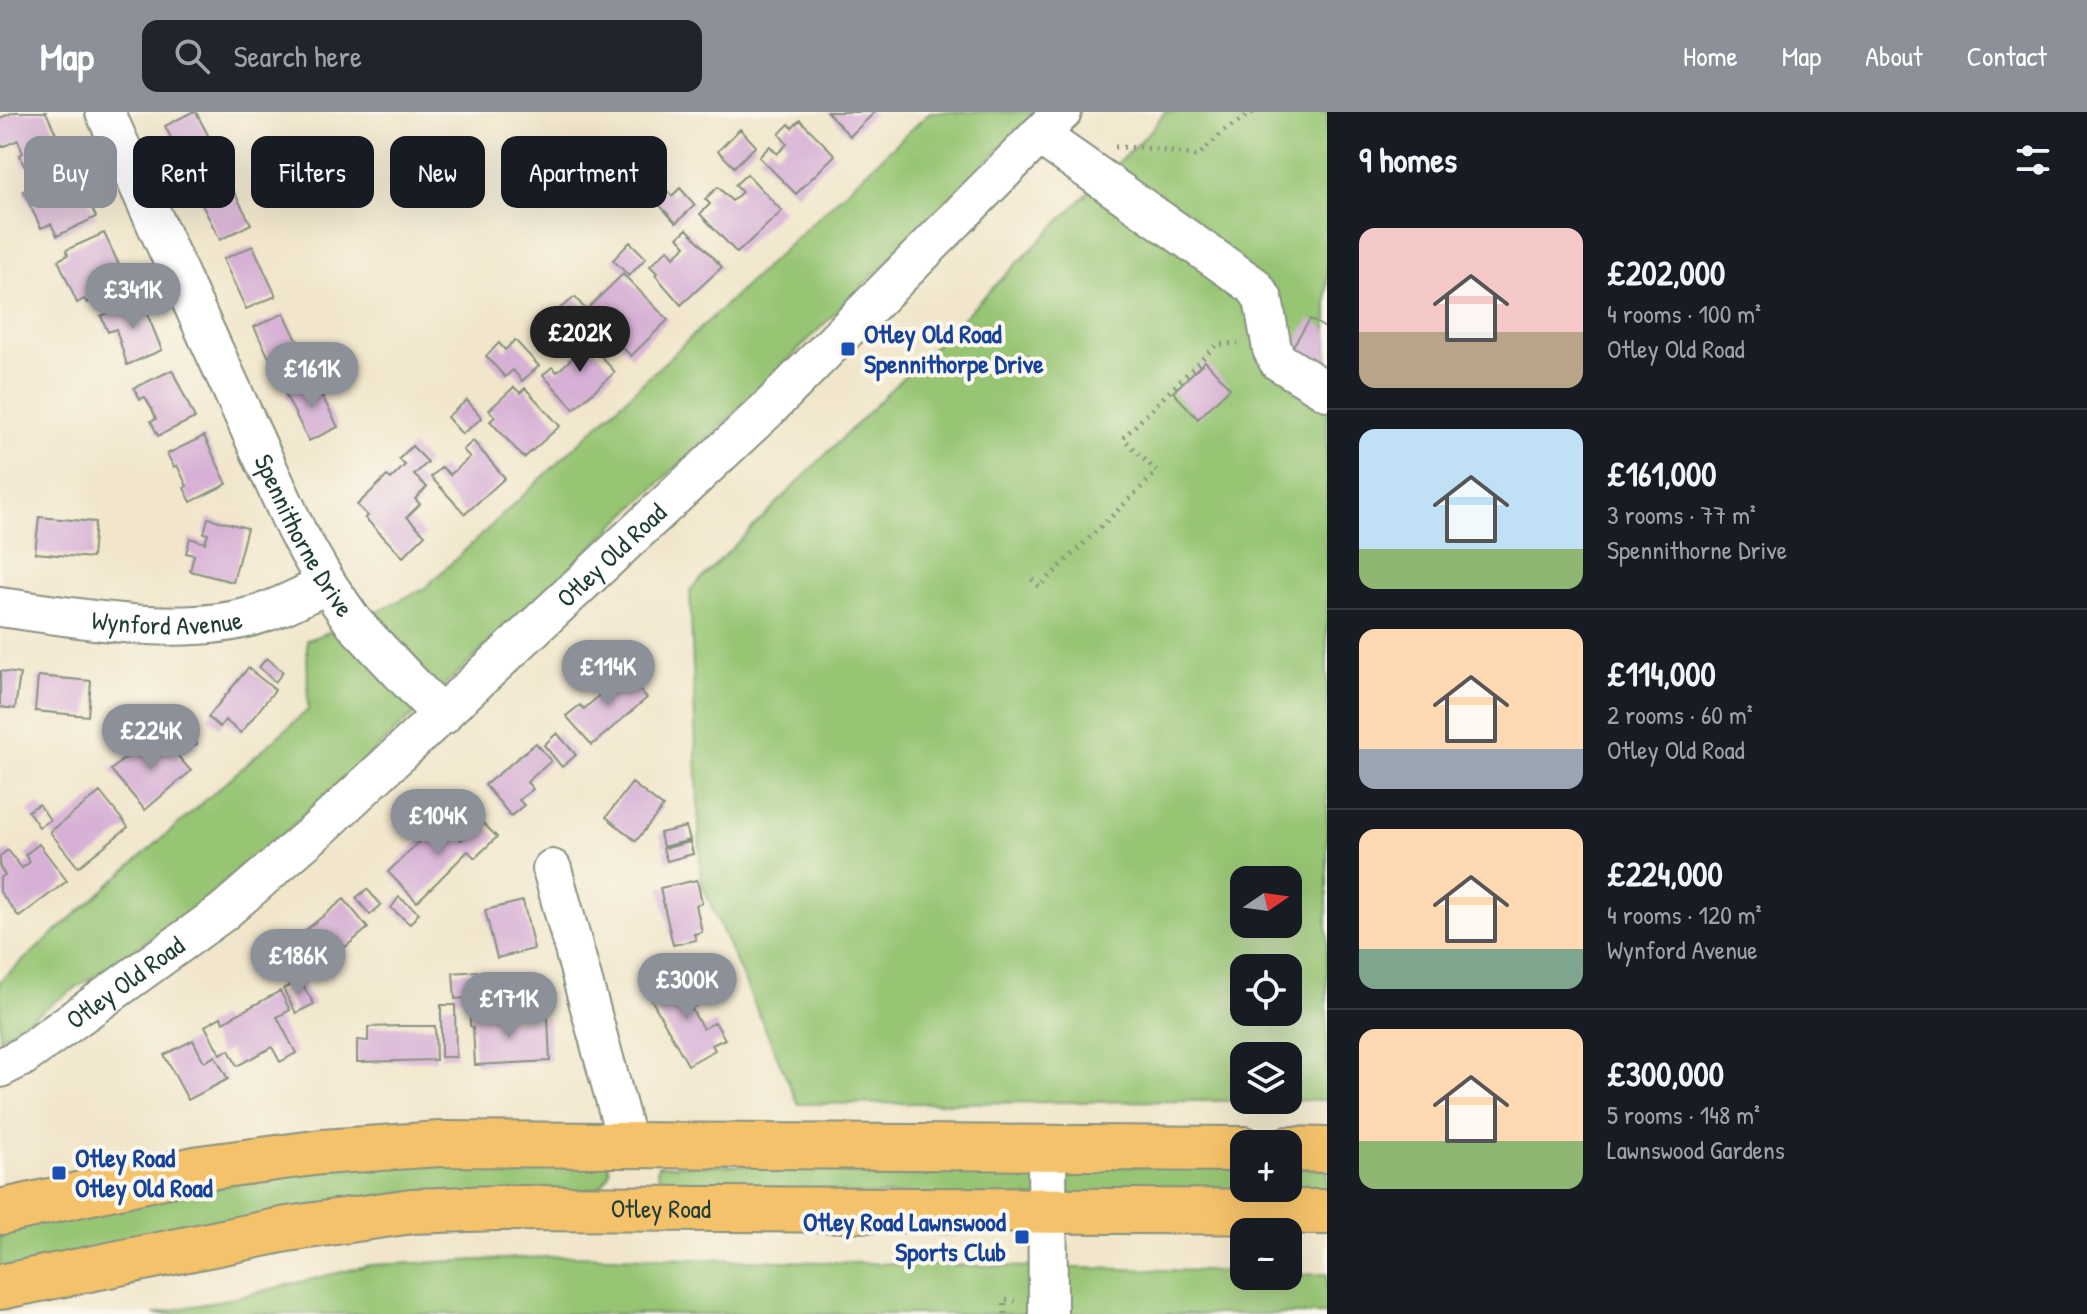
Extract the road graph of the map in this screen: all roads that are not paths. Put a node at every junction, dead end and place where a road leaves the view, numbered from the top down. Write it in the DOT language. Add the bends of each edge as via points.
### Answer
graph roads {
  1 [pos="105,112"];
  2 [pos="1050,123"];
  3 [pos="1327,391"];
  4 [pos="327,584"];
  5 [pos="0,607"];
  6 [pos="442,716"];
  7 [pos="552,869"];
  8 [pos="7,1069"];
  9 [pos="628,1146"];
  10 [pos="1047,1146"];
  11 [pos="1230,1149"];
  12 [pos="1302,1149"];
  13 [pos="1327,1150"];
  14 [pos="629,1209"];
  15 [pos="0,1212"];
  16 [pos="1047,1212"];
  17 [pos="1327,1212"];
  18 [pos="0,1287"];
  19 [pos="1048,1314"];
  1 -- 4 [label="street, Spennithorne Drive" via="296,530"];
  2 -- 3 [label="street" via="1254,286 1263,299 1278,361"];
  2 -- 6 [label="street, Otley Old Road" via="768,409"];
  4 -- 5 [label="street, Wynford Avenue" via="249,618 198,624 141,625"];
  4 -- 6 [label="street, Spennithorne Drive" via="354,623"];
  6 -- 8 [label="street, Otley Old Road" via="222,913"];
  7 -- 9 [label="street"];
  9 -- 10 [label="highway"];
  9 -- 14 [label="highway"];
  9 -- 15 [label="highway" via="440,1144 322,1152 200,1168"];
  10 -- 11 [label="highway"];
  10 -- 16 [label="street"];
  12 -- 13 [label="highway"];
  14 -- 16 [label="highway, Otley Road"];
  14 -- 18 [label="highway, Otley Road" via="412,1211 287,1229"];
  16 -- 17 [label="highway, Otley Road"];
  16 -- 19 [label="street"];
}
